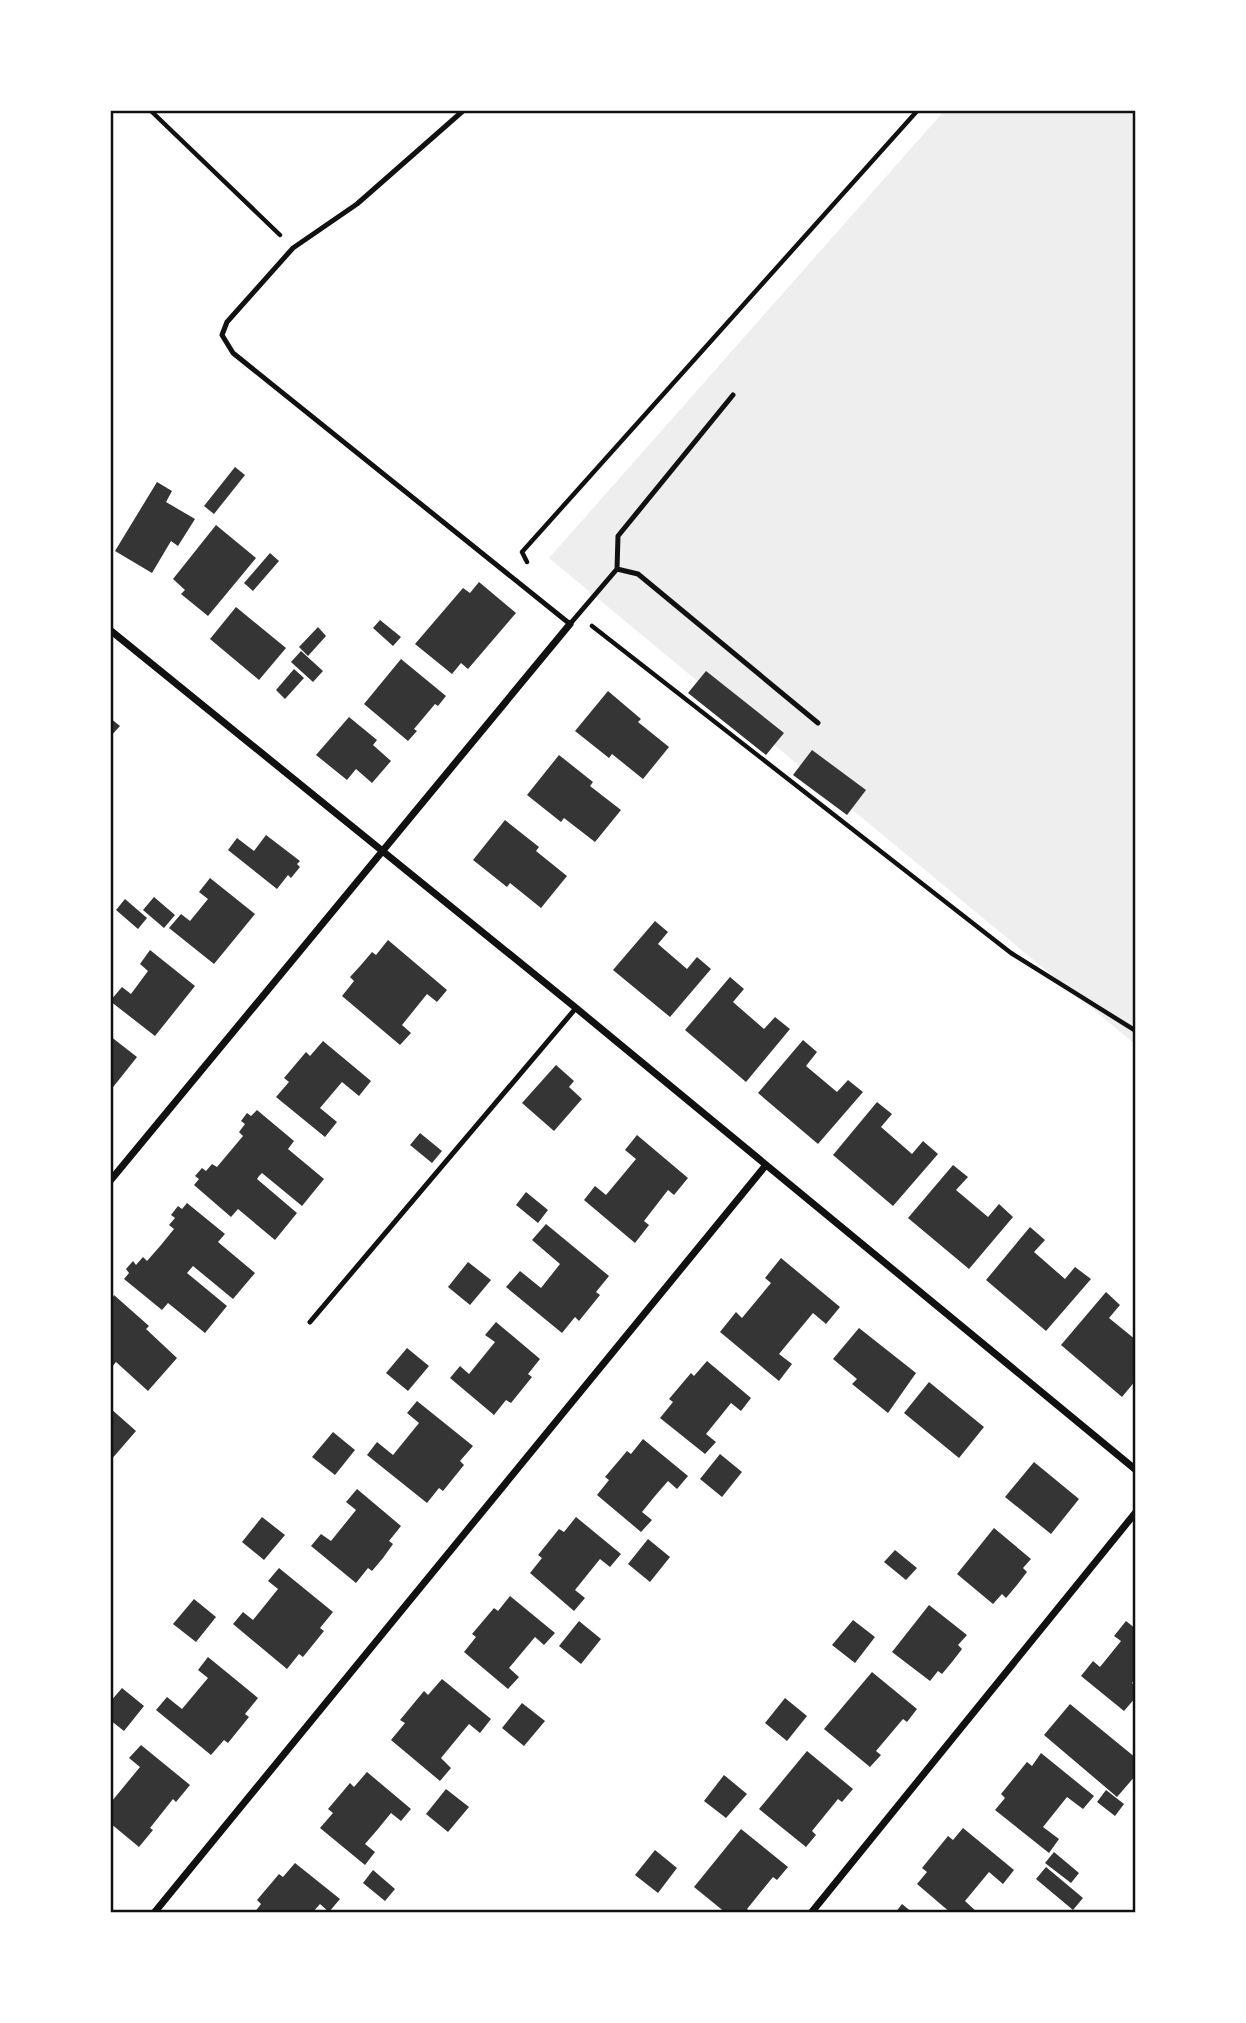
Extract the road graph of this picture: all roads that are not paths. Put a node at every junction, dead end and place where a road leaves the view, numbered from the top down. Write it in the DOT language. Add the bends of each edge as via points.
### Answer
graph roads {
  1 [pos="464,110"];
  2 [pos="733,395"];
  3 [pos="617,569"];
  4 [pos="570,624"];
  5 [pos="110,630"];
  6 [pos="818,723"];
  7 [pos="382,853"];
  8 [pos="576,1008"];
  9 [pos="766,1165"];
  10 [pos="110,1181"];
  11 [pos="310,1322"];
  12 [pos="1136,1470"];
  13 [pos="1136,1512"];
  14 [pos="154,1913"];
  15 [pos="811,1913"];
  1 -- 4 [label="lane" via="357,204 293,248 227,322 222,335 233,353"];
  2 -- 3 [label="lane" via="618,536"];
  3 -- 4 [label="lane"];
  3 -- 6 [label="lane" via="638,574"];
  4 -- 7 [label="street"];
  5 -- 7 [label="street"];
  7 -- 8 [label="street"];
  7 -- 10 [label="street"];
  8 -- 9 [label="street"];
  8 -- 11 [label="lane"];
  9 -- 12 [label="street"];
  9 -- 14 [label="street"];
  13 -- 15 [label="street"];
}
